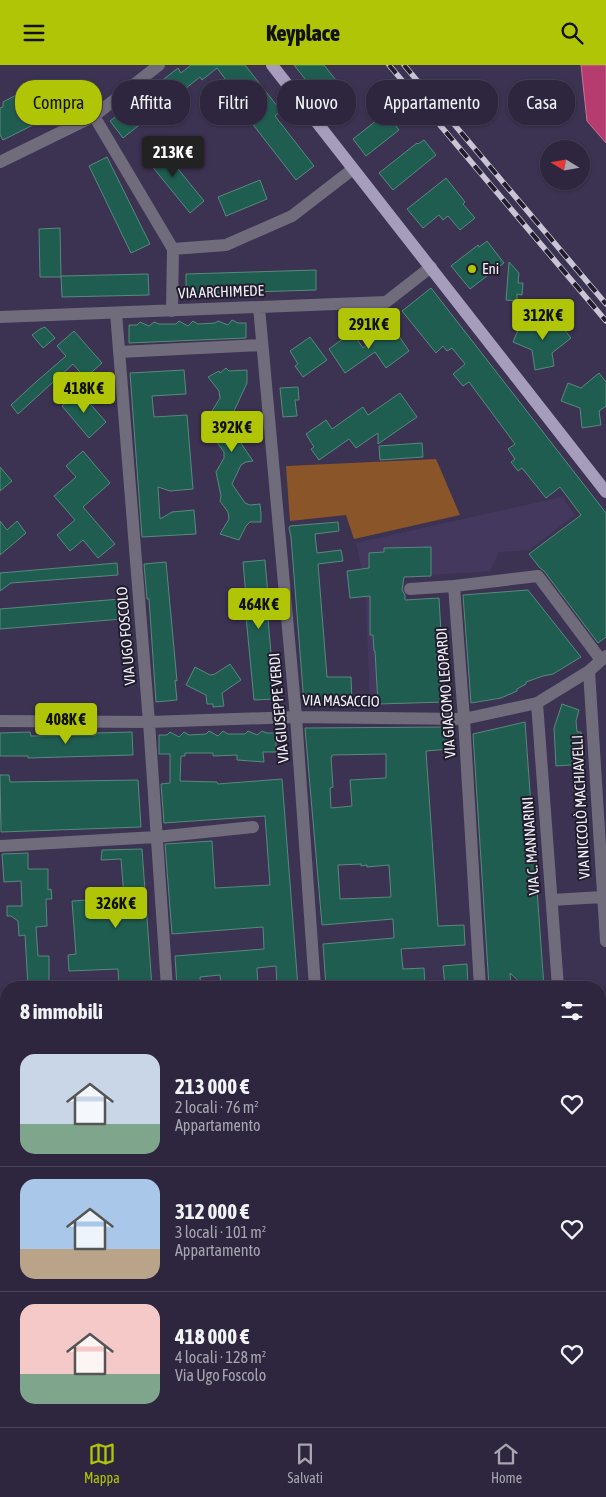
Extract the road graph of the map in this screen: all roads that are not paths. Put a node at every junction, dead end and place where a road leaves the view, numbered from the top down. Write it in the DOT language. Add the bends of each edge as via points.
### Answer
graph roads {
  1 [pos="159,65"];
  2 [pos="272,65"];
  3 [pos="102,110"];
  4 [pos="76,125"];
  5 [pos="99,125"];
  6 [pos="0,162"];
  7 [pos="353,169"];
  8 [pos="173,249"];
  9 [pos="431,267"];
  10 [pos="259,307"];
  11 [pos="172,311"];
  12 [pos="116,313"];
  13 [pos="0,317"];
  14 [pos="262,345"];
  15 [pos="119,352"];
  16 [pos="606,492"];
  17 [pos="454,586"];
  18 [pos="410,589"];
  19 [pos="604,658"];
  20 [pos="589,671"];
  21 [pos="536,703"];
  22 [pos="296,717"];
  23 [pos="464,719"];
  24 [pos="0,721"];
  25 [pos="149,722"];
  26 [pos="253,827"];
  27 [pos="156,837"];
  28 [pos="0,846"];
  29 [pos="604,898"];
  30 [pos="552,900"];
  31 [pos="606,941"];
  32 [pos="167,981"];
  33 [pos="315,981"];
  34 [pos="480,981"];
  35 [pos="558,981"];
  1 -- 3 [label="street"];
  2 -- 7 [label="main road"];
  4 -- 6 [label="street"];
  5 -- 8 [label="street"];
  7 -- 8 [label="street" via="292,216 226,245"];
  7 -- 9 [label="main road"];
  8 -- 11 [label="street"];
  9 -- 10 [label="street, VIA ARCHIMEDE" via="386,302"];
  9 -- 16 [label="main road"];
  10 -- 11 [label="street, VIA ARCHIMEDE"];
  10 -- 14 [label="street, VIA GIUSEPPE VERDI"];
  11 -- 12 [label="street, VIA ARCHIMEDE"];
  12 -- 13 [label="street, VIA ARCHIMEDE"];
  12 -- 15 [label="street, VIA UGO FOSCOLO"];
  14 -- 15 [label="street"];
  14 -- 22 [label="street, VIA GIUSEPPE VERDI"];
  15 -- 25 [label="street, VIA UGO FOSCOLO"];
  17 -- 18 [label="street"];
  17 -- 19 [label="street" via="538,576"];
  17 -- 23 [label="street, VIA GIACOMO LEOPARDI"];
  19 -- 20 [label="street, VIA MASACCIO"];
  20 -- 21 [label="street, VIA MASACCIO"];
  20 -- 29 [label="street, VIA NICCOLÒ MACHIAVELLI"];
  21 -- 23 [label="street, VIA MASACCIO"];
  21 -- 30 [label="street, VIA C. MANNARINI"];
  22 -- 23 [label="street, VIA MASACCIO"];
  22 -- 25 [label="street, VIA MASACCIO"];
  22 -- 33 [label="street, VIA GIUSEPPE VERDI"];
  23 -- 34 [label="street, VIA GIACOMO LEOPARDI"];
  24 -- 25 [label="street, VIA MASACCIO"];
  25 -- 27 [label="street, VIA UGO FOSCOLO"];
  26 -- 27 [label="street"];
  27 -- 28 [label="street"];
  27 -- 32 [label="street, VIA UGO FOSCOLO"];
  29 -- 30 [label="street"];
  29 -- 31 [label="street, VIA NICCOLÒ MACHIAVELLI"];
  30 -- 35 [label="street, VIA C. MANNARINI"];
}
